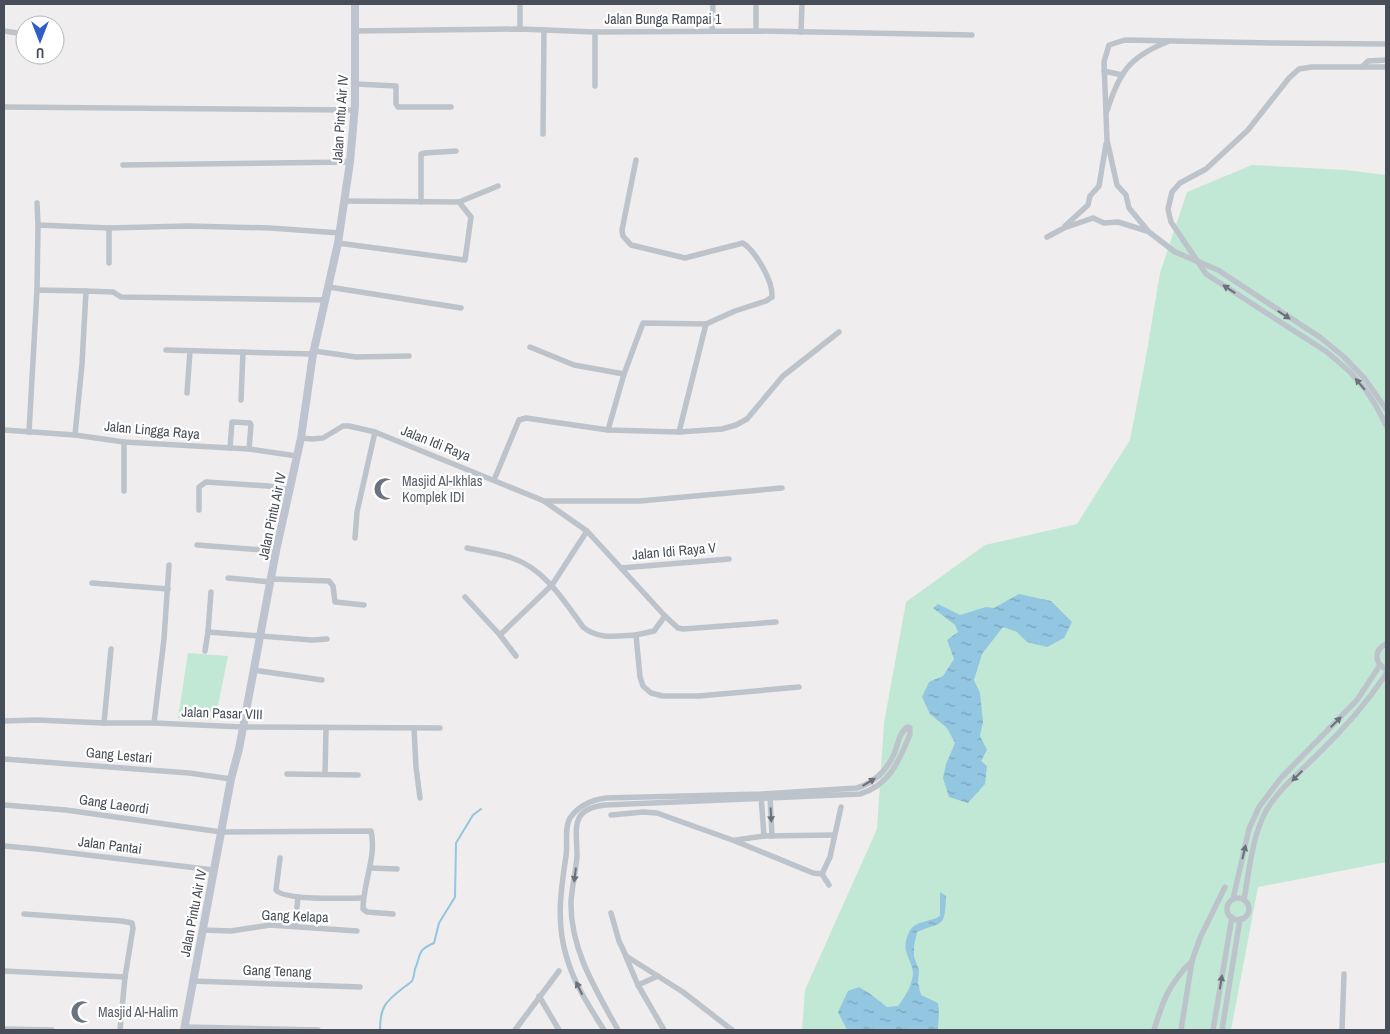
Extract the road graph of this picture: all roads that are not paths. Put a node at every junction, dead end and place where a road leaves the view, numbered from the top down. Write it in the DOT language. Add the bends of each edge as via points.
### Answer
graph roads {
  1 [pos="355,4"];
  2 [pos="520,4"];
  3 [pos="713,4"];
  4 [pos="756,4"];
  5 [pos="802,4"];
  6 [pos="520,29"];
  7 [pos="544,30"];
  8 [pos="355,31"];
  9 [pos="712,31"];
  10 [pos="756,31"];
  11 [pos="595,32"];
  12 [pos="801,32"];
  13 [pos="972,35"];
  14 [pos="1169,42"];
  15 [pos="1386,44"];
  16 [pos="1386,60"];
  17 [pos="1362,67"];
  18 [pos="1386,67"];
  19 [pos="1104,71"];
  20 [pos="1122,75"];
  21 [pos="356,84"];
  22 [pos="595,86"];
  23 [pos="4,107"];
  24 [pos="451,107"];
  25 [pos="354,110"];
  26 [pos="1106,116"];
  27 [pos="543,134"];
  28 [pos="1107,140"];
  29 [pos="456,151"];
  30 [pos="636,160"];
  31 [pos="350,162"];
  32 [pos="123,166"];
  33 [pos="498,186"];
  34 [pos="344,201"];
  35 [pos="421,202"];
  36 [pos="459,202"];
  37 [pos="37,203"];
  38 [pos="38,225"];
  39 [pos="109,228"];
  40 [pos="1064,228"];
  41 [pos="1149,232"];
  42 [pos="340,233"];
  43 [pos="1047,237"];
  44 [pos="338,244"];
  45 [pos="109,263"];
  46 [pos="1198,263"];
  47 [pos="329,287"];
  48 [pos="37,290"];
  49 [pos="86,291"];
  50 [pos="326,300"];
  51 [pos="461,308"];
  52 [pos="706,324"];
  53 [pos="839,332"];
  54 [pos="530,347"];
  55 [pos="166,350"];
  56 [pos="190,351"];
  57 [pos="243,352"];
  58 [pos="314,352"];
  59 [pos="409,356"];
  60 [pos="624,374"];
  61 [pos="187,392"];
  62 [pos="241,400"];
  63 [pos="1386,409"];
  64 [pos="1386,425"];
  65 [pos="4,430"];
  66 [pos="608,430"];
  67 [pos="29,432"];
  68 [pos="375,432"];
  69 [pos="679,432"];
  70 [pos="75,435"];
  71 [pos="301,438"];
  72 [pos="124,442"];
  73 [pos="230,448"];
  74 [pos="249,449"];
  75 [pos="297,456"];
  76 [pos="494,480"];
  77 [pos="782,488"];
  78 [pos="290,490"];
  79 [pos="124,492"];
  80 [pos="544,501"];
  81 [pos="199,510"];
  82 [pos="587,531"];
  83 [pos="355,538"];
  84 [pos="197,545"];
  85 [pos="467,548"];
  86 [pos="276,551"];
  87 [pos="729,559"];
  88 [pos="168,565"];
  89 [pos="621,568"];
  90 [pos="228,578"];
  91 [pos="271,581"];
  92 [pos="92,583"];
  93 [pos="552,585"];
  94 [pos="168,590"];
  95 [pos="211,592"];
  96 [pos="465,597"];
  97 [pos="364,605"];
  98 [pos="665,616"];
  99 [pos="776,622"];
  100 [pos="208,632"];
  101 [pos="500,635"];
  102 [pos="636,635"];
  103 [pos="260,636"];
  104 [pos="327,639"];
  105 [pos="1386,644"];
  106 [pos="111,649"];
  107 [pos="205,651"];
  108 [pos="516,656"];
  109 [pos="1380,665"];
  110 [pos="1386,669"];
  111 [pos="252,670"];
  112 [pos="1386,674"];
  113 [pos="322,680"];
  114 [pos="800,687"];
  115 [pos="4,721"];
  116 [pos="104,723"];
  117 [pos="154,723"];
  118 [pos="243,727"];
  119 [pos="326,728"];
  120 [pos="414,728"];
  121 [pos="440,728"];
  122 [pos="4,759"];
  123 [pos="287,774"];
  124 [pos="325,774"];
  125 [pos="358,775"];
  126 [pos="231,779"];
  127 [pos="761,796"];
  128 [pos="770,796"];
  129 [pos="420,798"];
  130 [pos="692,799"];
  131 [pos="4,805"];
  132 [pos="841,807"];
  133 [pos="611,815"];
  134 [pos="1249,829"];
  135 [pos="1258,830"];
  136 [pos="221,832"];
  137 [pos="834,835"];
  138 [pos="764,836"];
  139 [pos="772,836"];
  140 [pos="735,841"];
  141 [pos="4,846"];
  142 [pos="566,855"];
  143 [pos="577,855"];
  144 [pos="280,858"];
  145 [pos="371,868"];
  146 [pos="397,869"];
  147 [pos="214,870"];
  148 [pos="822,874"];
  149 [pos="829,885"];
  150 [pos="1225,887"];
  151 [pos="298,897"];
  152 [pos="364,898"];
  153 [pos="1233,899"];
  154 [pos="1244,900"];
  155 [pos="611,913"];
  156 [pos="24,914"];
  157 [pos="393,914"];
  158 [pos="1232,917"];
  159 [pos="1240,920"];
  160 [pos="295,926"];
  161 [pos="202,930"];
  162 [pos="357,931"];
  163 [pos="626,956"];
  164 [pos="1192,961"];
  165 [pos="4,971"];
  166 [pos="559,971"];
  167 [pos="1344,974"];
  168 [pos="658,976"];
  169 [pos="125,977"];
  170 [pos="192,980"];
  171 [pos="638,985"];
  172 [pos="360,987"];
  173 [pos="539,996"];
  174 [pos="4,1029"];
  175 [pos="184,1029"];
  176 [pos="52,1030"];
  177 [pos="120,1030"];
  178 [pos="318,1030"];
  179 [pos="516,1030"];
  180 [pos="559,1030"];
  181 [pos="604,1030"];
  182 [pos="618,1030"];
  183 [pos="664,1030"];
  184 [pos="732,1030"];
  185 [pos="1154,1030"];
  186 [pos="1181,1030"];
  187 [pos="1213,1030"];
  188 [pos="1222,1030"];
  189 [pos="1342,1030"];
  1 -- 8 [label="main road, Jalan Pintu Air IV"];
  2 -- 6 [label="street"];
  3 -- 9 [label="street"];
  4 -- 10 [label="street"];
  5 -- 12 [label="street"];
  6 -- 7 [label="street, Jalan Bunga Rampai 1"];
  6 -- 8 [label="street, Jalan Bunga Rampai 1"];
  7 -- 11 [label="street, Jalan Bunga Rampai 1"];
  7 -- 27 [label="street"];
  8 -- 21 [label="main road, Jalan Pintu Air IV"];
  9 -- 10 [label="street, Jalan Bunga Rampai 1"];
  9 -- 11 [label="street, Jalan Bunga Rampai 1"];
  10 -- 12 [label="street, Jalan Bunga Rampai 1"];
  11 -- 22 [label="street"];
  12 -- 13 [label="street, Jalan Bunga Rampai 1"];
  14 -- 15 [label="street"];
  14 -- 19 [label="street" via="1125,40 1109,45"];
  14 -- 20 [label="street" via="1147,50"];
  16 -- 17 [label="street" via="1368,61"];
  17 -- 18 [label="street"];
  17 -- 46 [label="street" via="1299,69 1248,130 1206,169 1180,183 1172,192 1168,209 1171,222"];
  19 -- 20 [label="street"];
  19 -- 26 [label="street"];
  20 -- 26 [label="street"];
  21 -- 24 [label="street" via="396,86 398,107"];
  21 -- 25 [label="main road, Jalan Pintu Air IV"];
  23 -- 25 [label="street"];
  25 -- 31 [label="main road, Jalan Pintu Air IV"];
  26 -- 28 [label="street"];
  28 -- 40 [label="street" via="1099,186 1092,192 1088,205"];
  28 -- 41 [label="street" via="1117,185 1126,195 1129,208"];
  29 -- 35 [label="street" via="421,154"];
  30 -- 52 [label="street" via="622,230 626,241 636,247 685,258 743,243 756,257 772,288 770,299"];
  31 -- 32 [label="street"];
  31 -- 34 [label="main road, Jalan Pintu Air IV"];
  33 -- 36 [label="street"];
  34 -- 35 [label="street"];
  34 -- 42 [label="main road, Jalan Pintu Air IV"];
  35 -- 36 [label="street"];
  36 -- 44 [label="street" via="471,217 465,260"];
  37 -- 38 [label="street"];
  38 -- 39 [label="street"];
  38 -- 48 [label="street"];
  39 -- 42 [label="street" via="188,226"];
  39 -- 45 [label="street"];
  40 -- 41 [label="street" via="1093,218"];
  40 -- 43 [label="street"];
  41 -- 46 [label="street" via="1175,252"];
  42 -- 44 [label="main road, Jalan Pintu Air IV"];
  44 -- 47 [label="main road, Jalan Pintu Air IV"];
  46 -- 63 [label="street, one-way" via="1218,270 1321,338 1365,379"];
  64 -- 46 [label="street, one-way" via="1365,389 1327,352 1206,274"];
  47 -- 50 [label="main road, Jalan Pintu Air IV"];
  47 -- 51 [label="street"];
  48 -- 49 [label="street"];
  48 -- 67 [label="street"];
  49 -- 50 [label="street" via="112,292 121,297"];
  49 -- 70 [label="street"];
  50 -- 58 [label="main road, Jalan Pintu Air IV"];
  52 -- 60 [label="street" via="643,323"];
  52 -- 69 [label="street"];
  53 -- 69 [label="street" via="782,376 747,419 722,429"];
  54 -- 60 [label="street" via="574,365"];
  55 -- 56 [label="street"];
  56 -- 57 [label="street"];
  56 -- 61 [label="street"];
  57 -- 58 [label="street"];
  57 -- 62 [label="street"];
  58 -- 59 [label="street" via="356,357"];
  58 -- 71 [label="main road, Jalan Pintu Air IV"];
  60 -- 66 [label="street"];
  65 -- 67 [label="street, Jalan Lingga Raya"];
  66 -- 69 [label="street"];
  66 -- 76 [label="street" via="521,419"];
  67 -- 70 [label="street, Jalan Lingga Raya"];
  68 -- 71 [label="street, Jalan Idi Raya" via="343,426 323,438"];
  68 -- 76 [label="street, Jalan Idi Raya"];
  68 -- 83 [label="street" via="357,512"];
  70 -- 72 [label="street, Jalan Lingga Raya"];
  71 -- 75 [label="main road, Jalan Pintu Air IV"];
  72 -- 73 [label="street, Jalan Lingga Raya"];
  72 -- 79 [label="street"];
  73 -- 74 [label="street, Jalan Lingga Raya"];
  73 -- 74 [label="street" via="234,422 250,423"];
  74 -- 75 [label="street, Jalan Lingga Raya"];
  75 -- 78 [label="main road, Jalan Pintu Air IV"];
  76 -- 80 [label="street, Jalan Idi Raya"];
  77 -- 80 [label="street" via="640,501"];
  78 -- 81 [label="street" via="206,482 199,487"];
  78 -- 86 [label="main road, Jalan Pintu Air IV"];
  80 -- 82 [label="street, Jalan Idi Raya"];
  82 -- 89 [label="street, Jalan Idi Raya"];
  82 -- 93 [label="street"];
  84 -- 86 [label="street"];
  85 -- 93 [label="street" via="522,562"];
  86 -- 91 [label="main road, Jalan Pintu Air IV"];
  87 -- 89 [label="street, Jalan Idi Raya V"];
  88 -- 94 [label="street"];
  89 -- 98 [label="street, Jalan Idi Raya"];
  90 -- 91 [label="street"];
  91 -- 97 [label="street" via="329,581 335,602"];
  91 -- 103 [label="main road, Jalan Pintu Air IV"];
  92 -- 94 [label="street"];
  93 -- 101 [label="street"];
  93 -- 102 [label="street" via="588,632 604,636"];
  94 -- 117 [label="street"];
  95 -- 100 [label="street"];
  96 -- 101 [label="street"];
  98 -- 99 [label="street, Jalan Idi Raya" via="683,629"];
  98 -- 102 [label="street" via="654,631"];
  100 -- 103 [label="street"];
  100 -- 107 [label="street"];
  101 -- 108 [label="street"];
  102 -- 114 [label="street" via="642,686 651,693 699,696"];
  103 -- 104 [label="street"];
  103 -- 111 [label="main road, Jalan Pintu Air IV"];
  105 -- 109 [label="street" via="1377,653"];
  106 -- 116 [label="street"];
  109 -- 110 [label="street"];
  134 -- 109 [label="street, one-way" via="1259,807 1281,778 1348,711"];
  111 -- 113 [label="street"];
  111 -- 118 [label="main road, Jalan Pintu Air IV"];
  112 -- 135 [label="street, one-way" via="1359,712 1276,798"];
  115 -- 116 [label="street, Jalan Pasar VIII"];
  116 -- 117 [label="street, Jalan Pasar VIII"];
  117 -- 118 [label="street, Jalan Pasar VIII"];
  118 -- 119 [label="street, Jalan Pasar VIII"];
  118 -- 126 [label="main road, Jalan Pintu Air IV"];
  119 -- 120 [label="street, Jalan Pasar VIII"];
  119 -- 124 [label="street"];
  120 -- 121 [label="street, Jalan Pasar VIII"];
  120 -- 129 [label="street"];
  122 -- 126 [label="street, Gang Lestari"];
  123 -- 124 [label="street"];
  124 -- 125 [label="street"];
  126 -- 136 [label="main road, Jalan Pintu Air IV"];
  127 -- 128 [label="street"];
  127 -- 130 [label="street"];
  127 -- 138 [label="street"];
  128 -- 128 [label="street, one-way" via="864,786 886,766 903,730 910,728 894,770 882,784 868,792 854,796"];
  128 -- 139 [label="street, one-way"];
  130 -- 142 [label="street" via="606,798 584,804 569,819"];
  130 -- 143 [label="street" via="592,807 576,823"];
  131 -- 136 [label="street, Gang Laeordi" via="84,812"];
  132 -- 137 [label="street"];
  133 -- 140 [label="street" via="657,813"];
  134 -- 135 [label="street"];
  153 -- 134 [label="street, one-way"];
  135 -- 154 [label="street"];
  136 -- 145 [label="street, Gang Laeordi" via="371,831"];
  136 -- 147 [label="main road, Jalan Pintu Air IV"];
  137 -- 139 [label="street"];
  137 -- 148 [label="street" via="830,857"];
  138 -- 139 [label="street"];
  138 -- 140 [label="street"];
  140 -- 148 [label="street"];
  141 -- 147 [label="street, Jalan Pantai"];
  142 -- 143 [label="street"];
  181 -- 142 [label="street, one-way" via="566,956 562,936 561,888"];
  143 -- 182 [label="street, one-way" via="571,900 577,945 588,974"];
  144 -- 151 [label="street" via="276,890 279,894"];
  145 -- 146 [label="street"];
  145 -- 152 [label="street"];
  147 -- 161 [label="main road, Jalan Pintu Air IV"];
  148 -- 149 [label="street"];
  150 -- 164 [label="street"];
  151 -- 152 [label="street"];
  151 -- 160 [label="street"];
  152 -- 157 [label="street" via="362,909 367,912"];
  153 -- 154 [label="street"];
  153 -- 158 [label="street" via="1228,908"];
  154 -- 159 [label="street" via="1249,911"];
  155 -- 163 [label="street"];
  156 -- 169 [label="street" via="130,922 133,928"];
  158 -- 159 [label="street"];
  187 -- 158 [label="street, one-way"];
  159 -- 188 [label="street"];
  160 -- 161 [label="street, Gang Kelapa"];
  160 -- 162 [label="street, Gang Kelapa"];
  161 -- 170 [label="main road, Jalan Pintu Air IV"];
  163 -- 168 [label="street"];
  163 -- 171 [label="street"];
  164 -- 185 [label="street" via="1166,994"];
  164 -- 186 [label="street"];
  165 -- 169 [label="street"];
  166 -- 173 [label="street"];
  167 -- 189 [label="street"];
  168 -- 171 [label="street"];
  168 -- 184 [label="street"];
  169 -- 177 [label="street"];
  170 -- 172 [label="street, Gang Tenang"];
  170 -- 175 [label="main road, Jalan Pintu Air IV"];
  171 -- 183 [label="street"];
  173 -- 179 [label="street"];
  173 -- 180 [label="street"];
  174 -- 176 [label="street"];
  175 -- 178 [label="street"];
}
